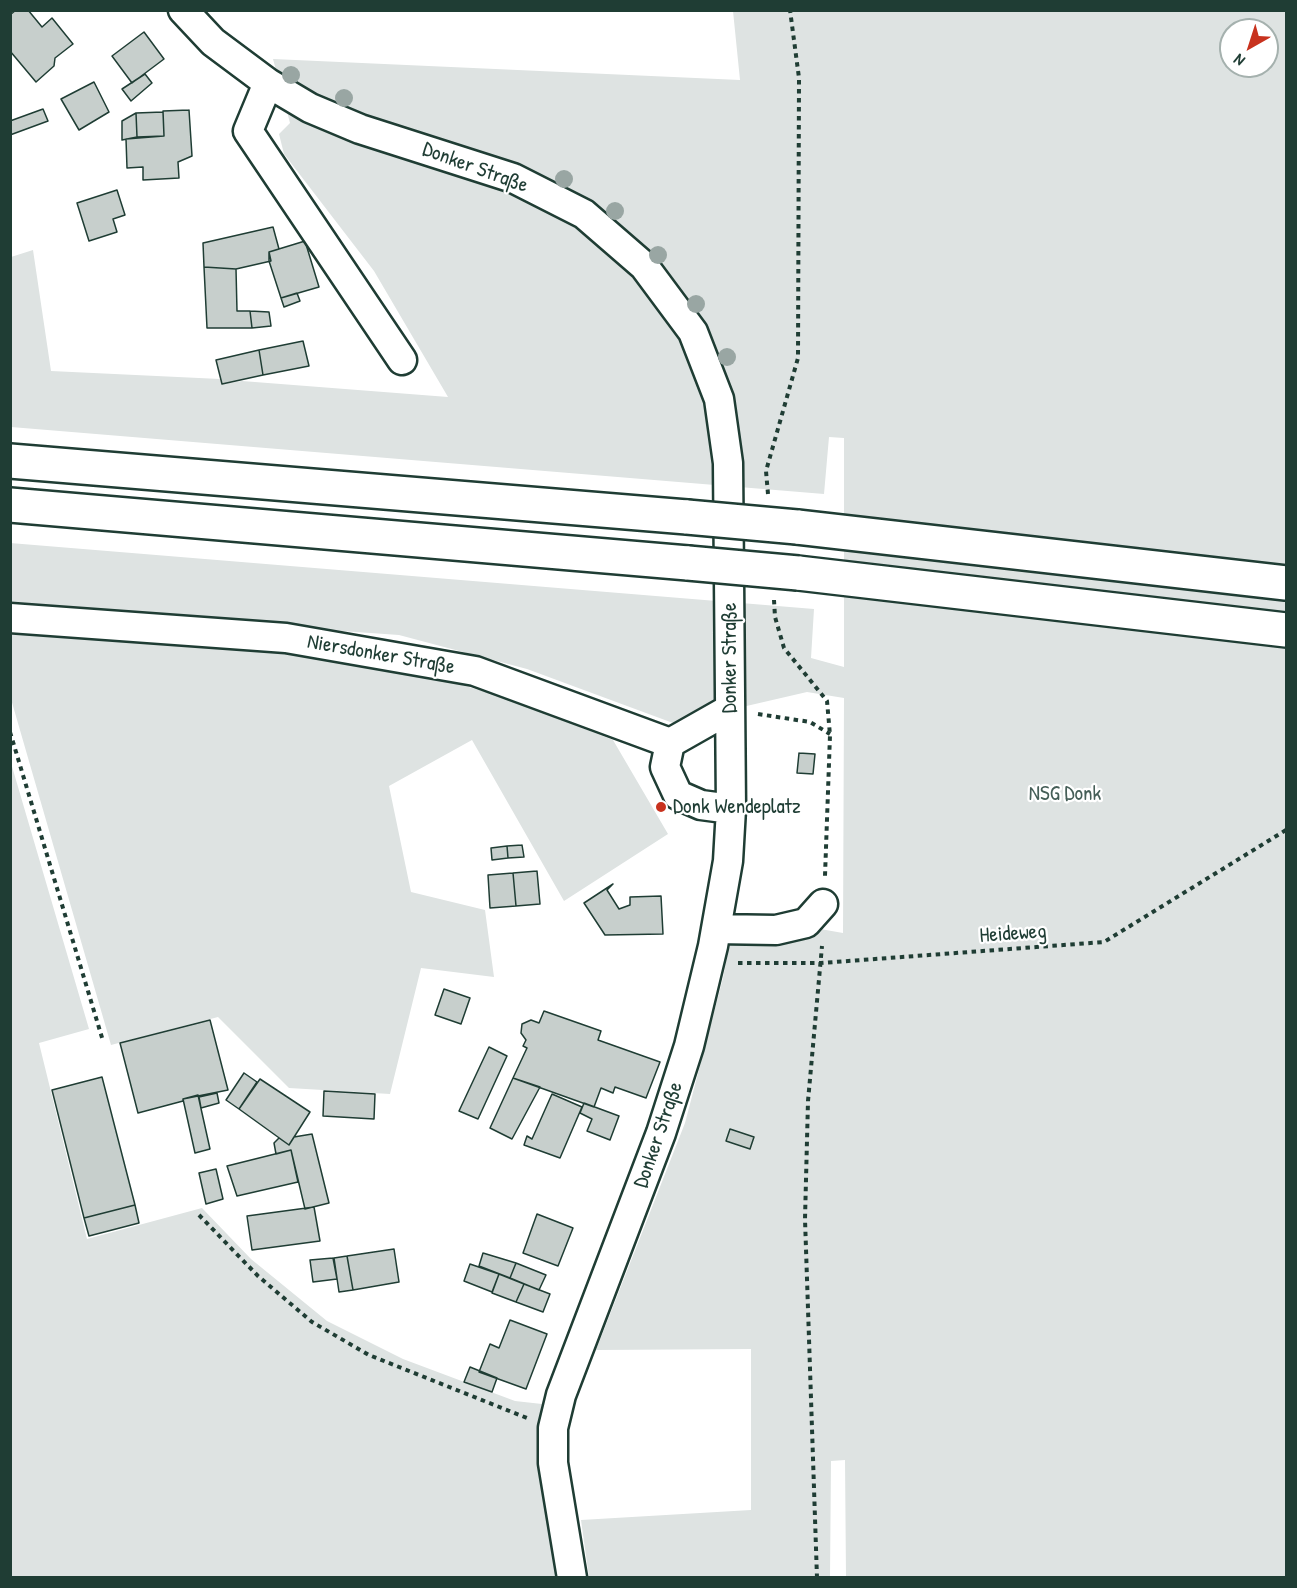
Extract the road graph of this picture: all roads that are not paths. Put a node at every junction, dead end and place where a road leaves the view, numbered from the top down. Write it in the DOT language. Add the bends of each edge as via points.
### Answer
graph roads {
  1 [pos="183,10"];
  2 [pos="268,83"];
  3 [pos="402,360"];
  4 [pos="10,460"];
  5 [pos="10,505"];
  6 [pos="1287,583"];
  7 [pos="10,618"];
  8 [pos="1287,630"];
  9 [pos="730,710"];
  10 [pos="670,743"];
  11 [pos="731,809"];
  12 [pos="823,904"];
  13 [pos="716,929"];
  14 [pos="572,1578"];
  1 -- 2 [label="street, Donker Straße" via="213,42"];
  2 -- 3 [label="street" via="248,130"];
  2 -- 9 [label="street, Donker Straße" via="310,108 360,129 513,178 584,214 644,266 679,313 693,332 719,399 728,463"];
  4 -- 6 [label="highway, bridge" via="797,527"];
  5 -- 8 [label="highway, bridge" via="798,573"];
  7 -- 10 [label="street, Niersdonker Straße" via="286,638 475,671"];
  9 -- 10 [label="street"];
  9 -- 11 [label="street, Donker Straße"];
  10 -- 11 [label="street" via="665,767 678,795 701,805"];
  11 -- 13 [label="street, Donker Straße" via="728,861"];
  12 -- 13 [label="street" via="806,923 776,930"];
  13 -- 14 [label="street, Donker Straße" via="689,1046 661,1133 561,1395 553,1428 553,1463"];
}
